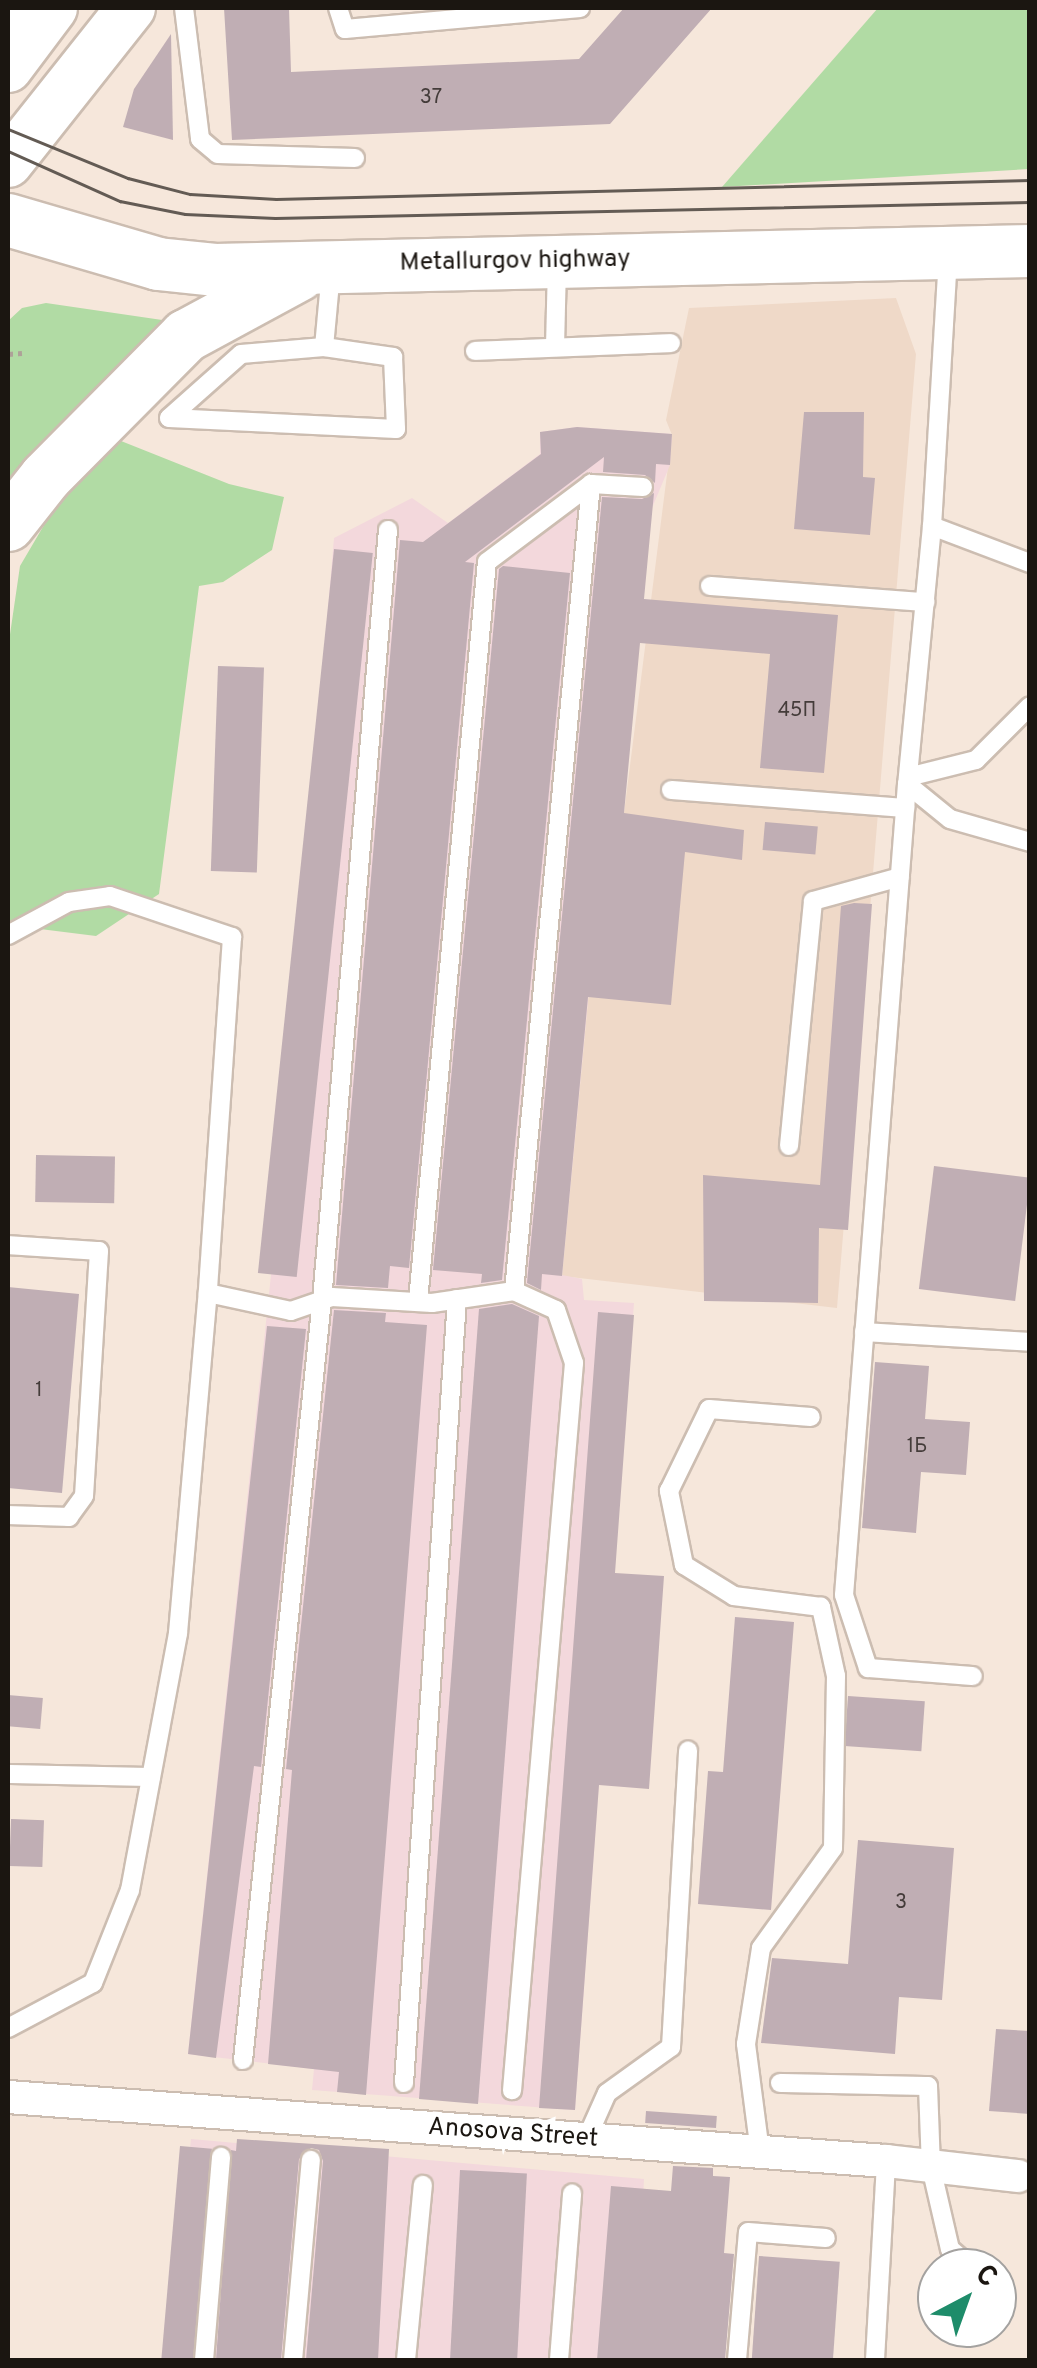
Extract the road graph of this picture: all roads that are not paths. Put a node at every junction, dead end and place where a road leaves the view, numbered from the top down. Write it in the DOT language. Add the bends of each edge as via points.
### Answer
graph roads {
  1 [pos="130,8"];
  2 [pos="184,8"];
  3 [pos="338,8"];
  4 [pos="580,8"];
  5 [pos="33,16"];
  6 [pos="85,63"];
  7 [pos="8,68"];
  8 [pos="354,158"];
  9 [pos="8,163"];
  10 [pos="8,220"];
  11 [pos="1030,250"];
  12 [pos="948,251"];
  13 [pos="557,261"];
  14 [pos="324,266"];
  15 [pos="672,344"];
  16 [pos="555,346"];
  17 [pos="324,348"];
  18 [pos="475,351"];
  19 [pos="592,484"];
  20 [pos="643,488"];
  21 [pos="8,524"];
  22 [pos="932,526"];
  23 [pos="388,530"];
  24 [pos="1030,563"];
  25 [pos="710,586"];
  26 [pos="925,602"];
  27 [pos="1030,706"];
  28 [pos="907,781"];
  29 [pos="671,790"];
  30 [pos="905,808"];
  31 [pos="1030,842"];
  32 [pos="900,876"];
  33 [pos="8,935"];
  34 [pos="788,1146"];
  35 [pos="8,1245"];
  36 [pos="514,1290"];
  37 [pos="208,1293"];
  38 [pos="457,1299"];
  39 [pos="322,1300"];
  40 [pos="418,1302"];
  41 [pos="864,1332"];
  42 [pos="1030,1342"];
  43 [pos="811,1416"];
  44 [pos="8,1515"];
  45 [pos="973,1676"];
  46 [pos="688,1750"];
  47 [pos="8,1774"];
  48 [pos="151,1777"];
  49 [pos="8,2028"];
  50 [pos="243,2060"];
  51 [pos="780,2082"];
  52 [pos="404,2084"];
  53 [pos="512,2090"];
  54 [pos="8,2097"];
  55 [pos="586,2140"];
  56 [pos="760,2152"];
  57 [pos="221,2157"];
  58 [pos="311,2160"];
  59 [pos="886,2162"];
  60 [pos="931,2166"];
  61 [pos="1024,2176"];
  62 [pos="423,2185"];
  63 [pos="572,2194"];
  64 [pos="826,2238"];
  65 [pos="950,2248"];
  66 [pos="204,2360"];
  67 [pos="293,2360"];
  68 [pos="406,2360"];
  69 [pos="560,2360"];
  70 [pos="738,2360"];
  71 [pos="875,2360"];
  1 -- 6 [label="main road"];
  2 -- 8 [label="lane" via="200,139 218,154"];
  3 -- 4 [label="lane" via="346,29"];
  5 -- 6 [label="main road"];
  5 -- 7 [label="main road"];
  6 -- 9 [label="main road"];
  10 -- 14 [label="main road, Metallurgov highway" via="158,264 215,270"];
  11 -- 12 [label="main road, Metallurgov highway"];
  12 -- 13 [label="main road, Metallurgov highway"];
  12 -- 22 [label="lane"];
  13 -- 14 [label="main road, Metallurgov highway"];
  13 -- 16 [label="lane"];
  14 -- 17 [label="lane"];
  14 -- 21 [label="main road" via="186,336"];
  15 -- 16 [label="lane"];
  16 -- 18 [label="lane"];
  17 -- 17 [label="lane" via="241,354 169,418 396,429 393,356"];
  19 -- 20 [label="lane"];
  19 -- 36 [label="lane"];
  19 -- 40 [label="lane" via="487,562"];
  22 -- 24 [label="lane"];
  22 -- 26 [label="lane"];
  23 -- 39 [label="lane"];
  25 -- 26 [label="lane"];
  26 -- 28 [label="lane"];
  27 -- 28 [label="lane" via="976,760"];
  28 -- 30 [label="lane"];
  28 -- 31 [label="lane" via="950,820"];
  29 -- 30 [label="lane"];
  30 -- 32 [label="lane"];
  32 -- 34 [label="lane" via="813,901"];
  32 -- 41 [label="lane"];
  33 -- 37 [label="lane" via="69,902 110,896 232,937"];
  35 -- 44 [label="lane" via="99,1251 84,1496 69,1517"];
  36 -- 38 [label="lane"];
  36 -- 53 [label="lane" via="556,1310 574,1363"];
  37 -- 39 [label="lane" via="290,1311"];
  37 -- 48 [label="lane" via="178,1633"];
  38 -- 40 [label="lane"];
  38 -- 52 [label="lane"];
  39 -- 40 [label="lane"];
  39 -- 50 [label="lane"];
  41 -- 42 [label="lane"];
  41 -- 45 [label="lane" via="844,1595 868,1668"];
  43 -- 56 [label="lane" via="710,1409 669,1491 684,1565 734,1596 821,1606 836,1676 833,1848 761,1948 746,2044"];
  46 -- 55 [label="lane" via="670,2047 606,2093"];
  47 -- 48 [label="lane"];
  48 -- 49 [label="lane" via="130,1890 93,1983"];
  51 -- 60 [label="lane" via="928,2086"];
  54 -- 55 [label="street, Anosova Street"];
  55 -- 56 [label="street, Anosova Street"];
  56 -- 59 [label="street, Anosova Street"];
  57 -- 66 [label="lane"];
  58 -- 67 [label="lane"];
  59 -- 60 [label="street, Anosova Street"];
  59 -- 71 [label="lane"];
  60 -- 61 [label="street, Anosova Street"];
  60 -- 65 [label="lane"];
  62 -- 68 [label="lane"];
  63 -- 69 [label="lane"];
  64 -- 70 [label="lane" via="748,2232"];
}
